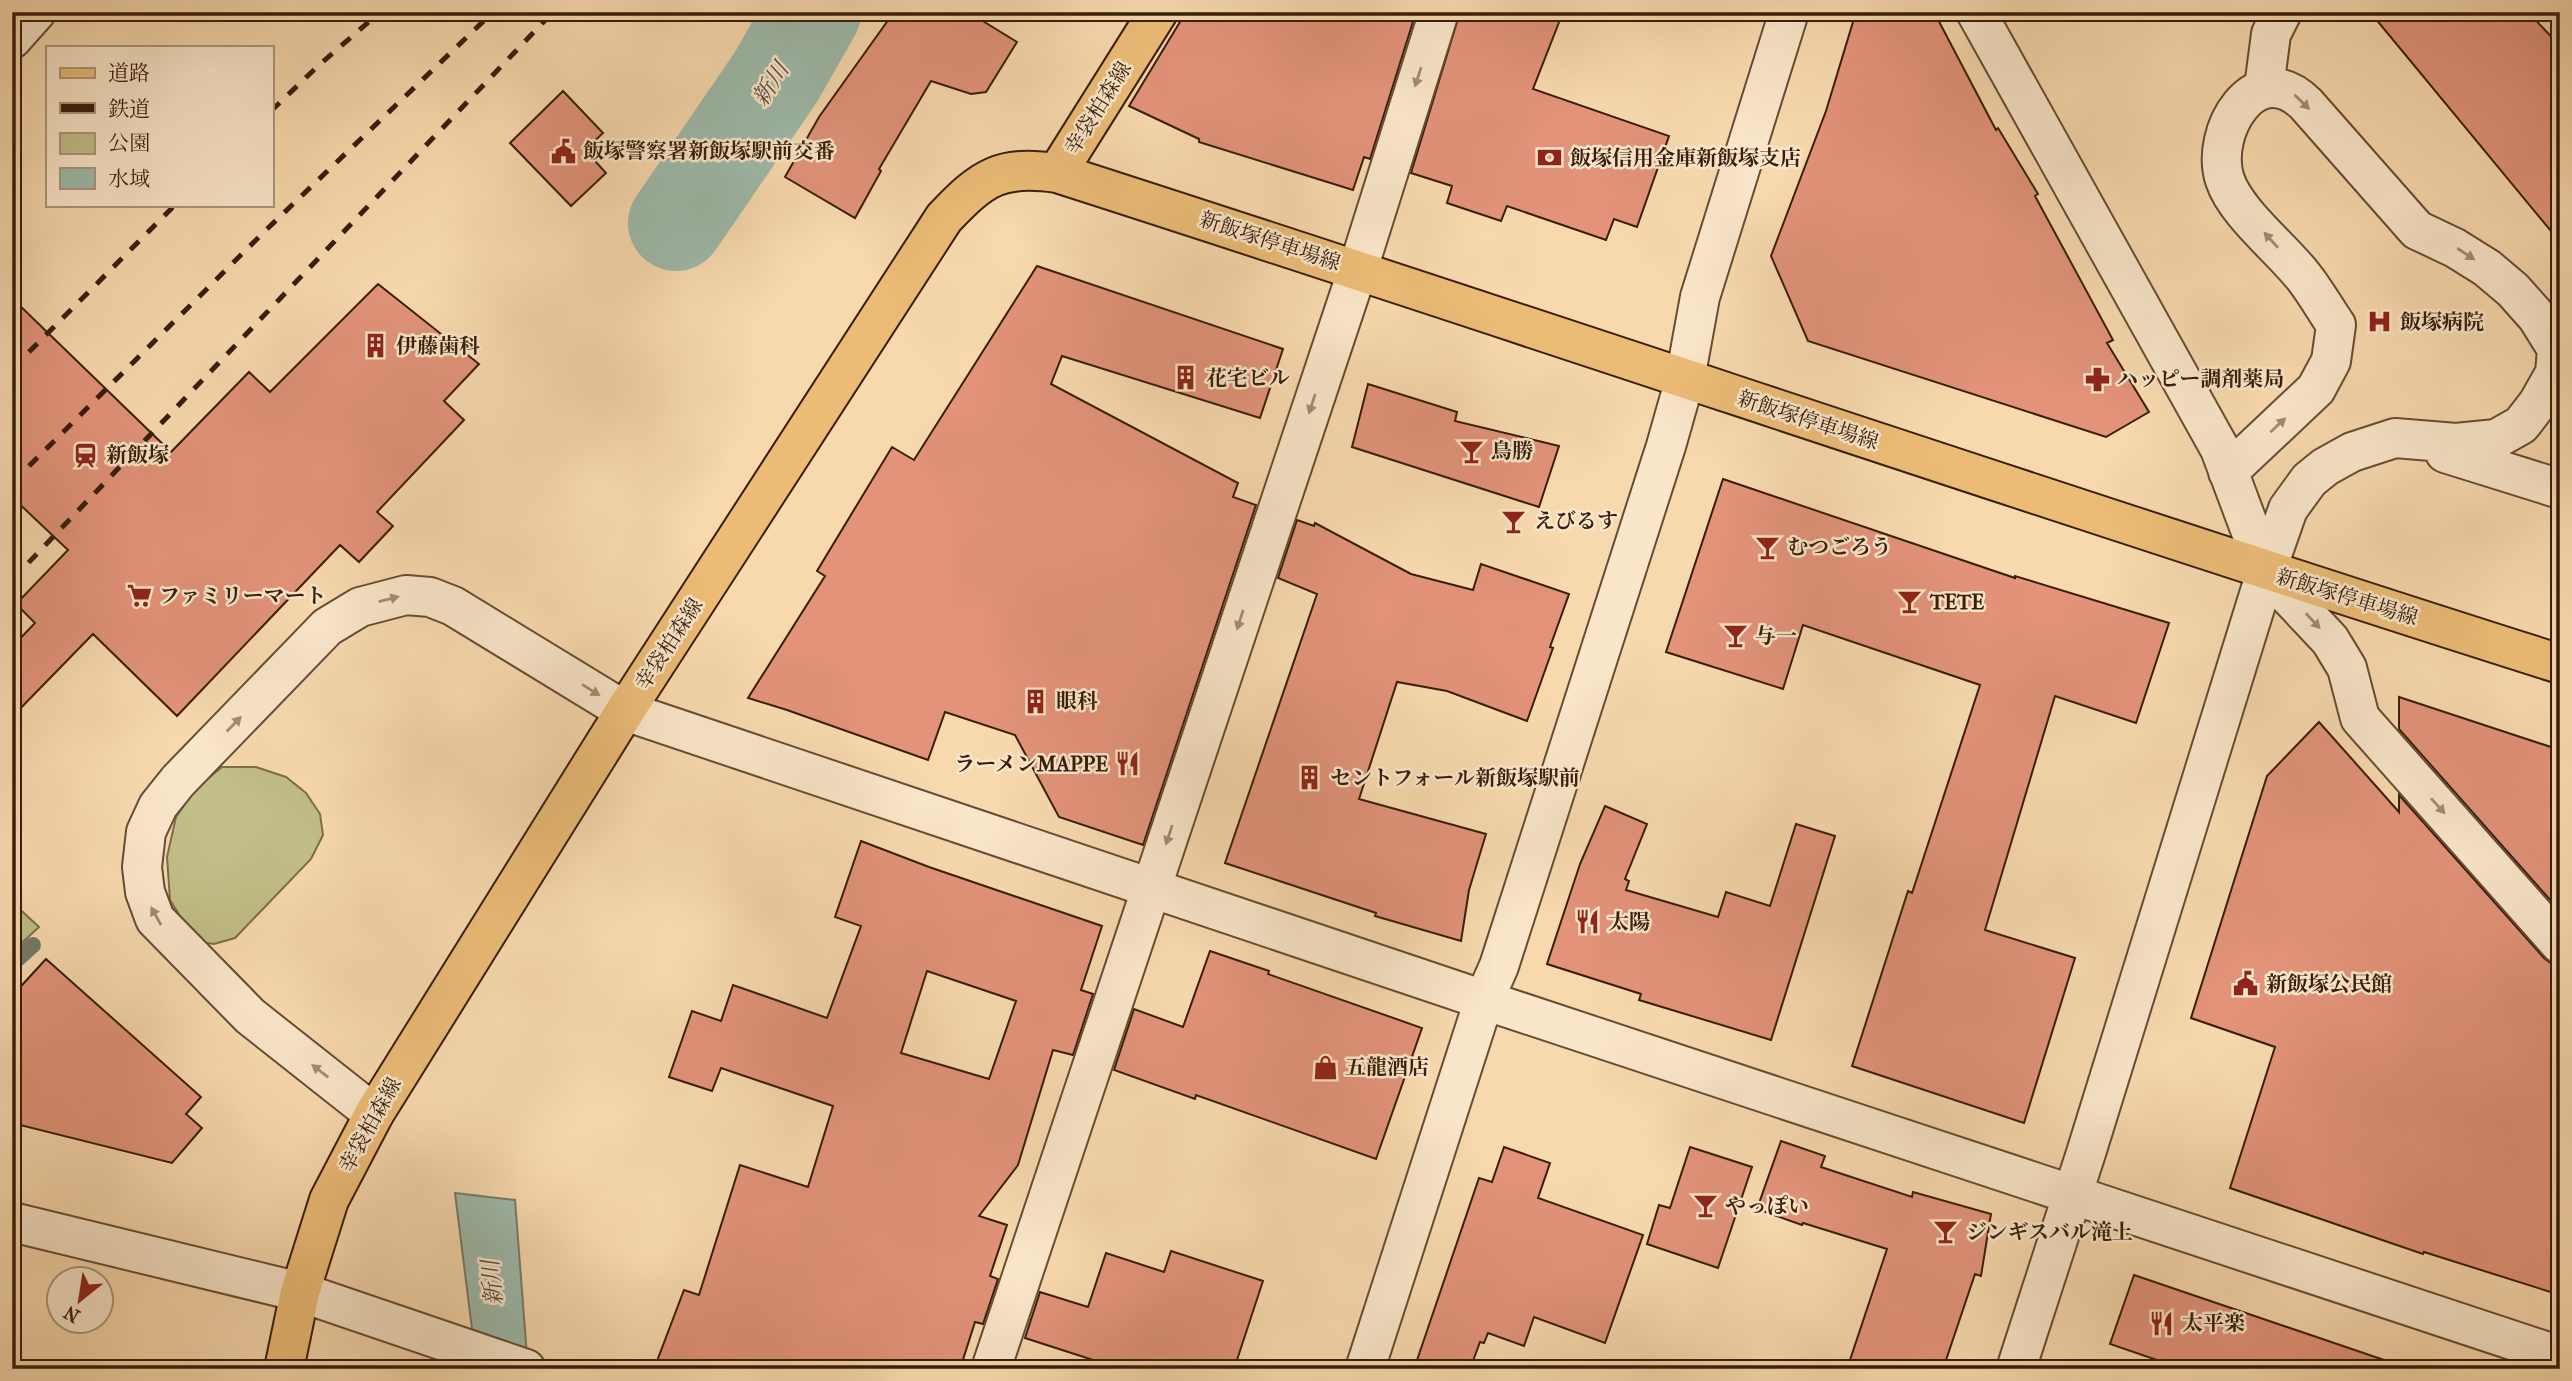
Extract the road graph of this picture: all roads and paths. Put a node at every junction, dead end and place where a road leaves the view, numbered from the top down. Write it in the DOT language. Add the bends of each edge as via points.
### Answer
graph roads {
  1 [pos="36,12"];
  2 [pos="1158,12"];
  3 [pos="1439,12"];
  4 [pos="1789,12"];
  5 [pos="1976,12"];
  6 [pos="2282,12"];
  7 [pos="12,39"];
  8 [pos="2264,88"];
  9 [pos="1058,173"];
  10 [pos="1358,269"];
  11 [pos="2558,350"];
  12 [pos="1685,379"];
  13 [pos="2395,438"];
  14 [pos="2228,471"];
  15 [pos="2560,489"];
  16 [pos="2266,572"];
  17 [pos="2560,664"];
  18 [pos="625,711"];
  19 [pos="1151,888"];
  20 [pos="2560,944"];
  21 [pos="1484,1000"];
  22 [pos="374,1114"];
  23 [pos="2073,1194"];
  24 [pos="12,1222"];
  25 [pos="300,1292"];
  26 [pos="2560,1356"];
  27 [pos="284,1369"];
  28 [pos="526,1369"];
  29 [pos="991,1369"];
  30 [pos="1365,1369"];
  31 [pos="2016,1369"];
  1 -- 7 [label="street"];
  2 -- 9 [label="main road, 幸袋柏森線"];
  3 -- 10 [label="street, one-way"];
  4 -- 12 [label="street" via="1700,297"];
  5 -- 14 [label="street" via="2220,449"];
  6 -- 8 [label="street" via="2271,34"];
  8 -- 11 [label="street, one-way" via="2296,94 2417,230 2455,247 2513,290"];
  14 -- 8 [label="street, one-way" via="2316,389 2331,361 2336,325 2304,277 2237,202 2226,183 2220,162 2222,142 2239,107"];
  9 -- 10 [label="main road, 新飯塚停車場線"];
  9 -- 18 [label="main road, 幸袋柏森線" via="1026,169 999,173 969,192 944,218"];
  10 -- 12 [label="main road, 新飯塚停車場線"];
  10 -- 19 [label="street, one-way"];
  11 -- 13 [label="street" via="2555,373 2538,403 2521,425 2496,439 2456,443"];
  12 -- 16 [label="main road, 新飯塚停車場線"];
  12 -- 21 [label="street"];
  13 -- 15 [label="street"];
  13 -- 16 [label="street" via="2353,452 2309,480 2288,509"];
  14 -- 16 [label="street"];
  16 -- 17 [label="main road, 新飯塚停車場線"];
  16 -- 20 [label="street, one-way" via="2330,640 2347,668 2360,718"];
  16 -- 23 [label="street"];
  18 -- 19 [label="street"];
  18 -- 22 [label="main road, 幸袋柏森線"];
  22 -- 18 [label="street, one-way" via="250,1016 155,919 142,867 146,832 158,806 327,627 360,607 406,595 430,597 453,606"];
  19 -- 21 [label="street"];
  19 -- 29 [label="street"];
  21 -- 23 [label="street"];
  21 -- 30 [label="street"];
  22 -- 25 [label="main road, 幸袋柏森線" via="329,1200"];
  23 -- 26 [label="street"];
  23 -- 31 [label="street"];
  24 -- 25 [label="street"];
  25 -- 27 [label="main road, 幸袋柏森線"];
  25 -- 28 [label="street"];
}
